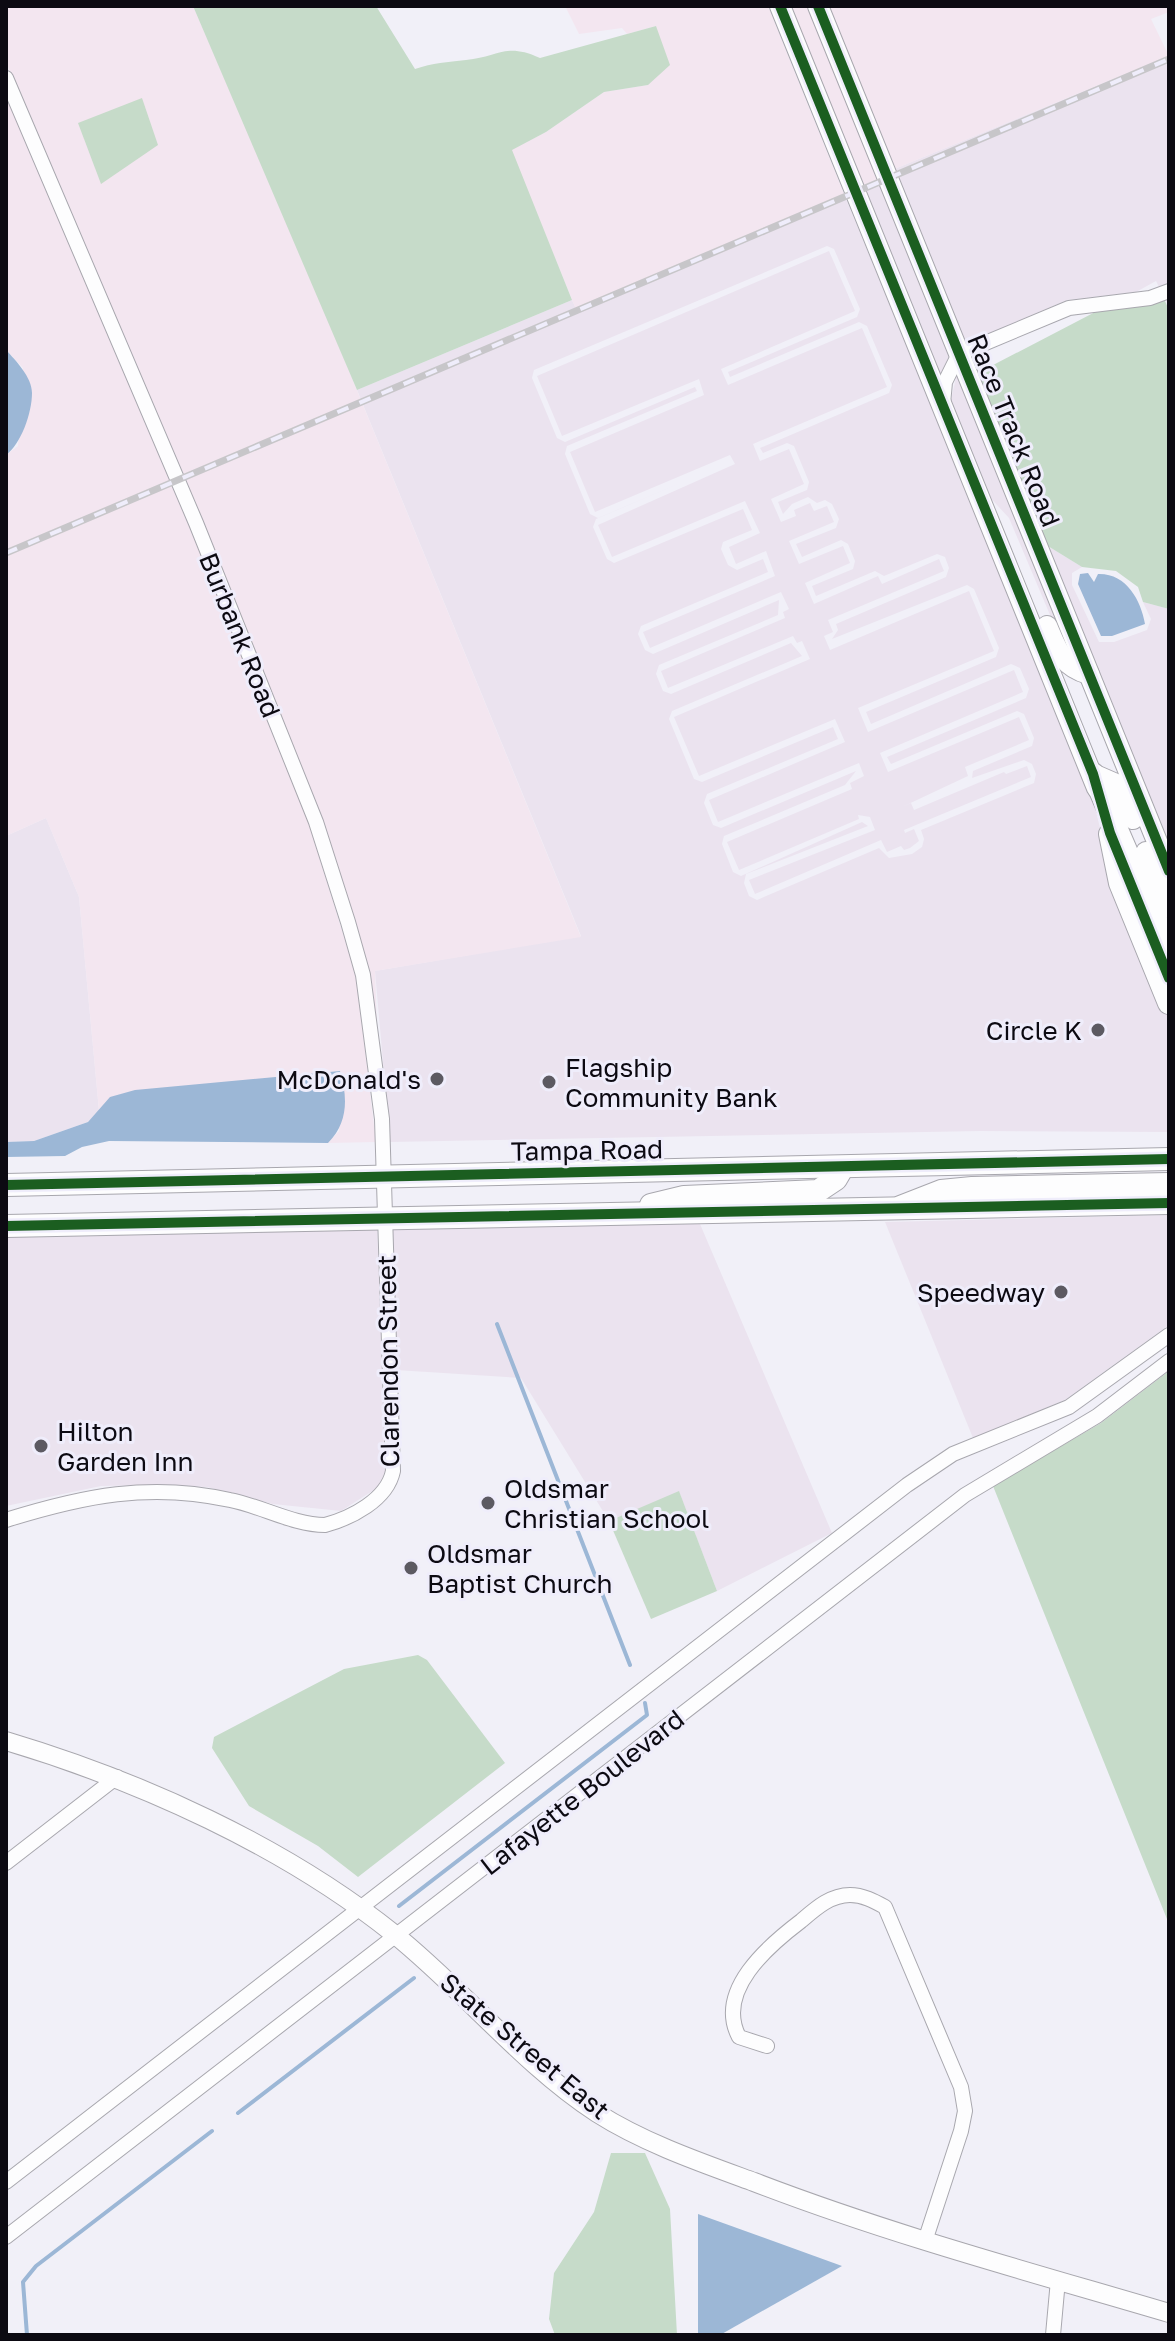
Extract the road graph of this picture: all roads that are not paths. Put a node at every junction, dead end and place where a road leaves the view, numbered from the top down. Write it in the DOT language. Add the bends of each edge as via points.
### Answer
graph roads {
  1 [pos="780,6"];
  2 [pos="818,6"];
  3 [pos="6,78"];
  4 [pos="1169,291"];
  5 [pos="959,354"];
  6 [pos="943,404"];
  7 [pos="992,435"];
  8 [pos="969,469"];
  9 [pos="980,496"];
  10 [pos="1089,674"];
  11 [pos="1070,718"];
  12 [pos="1109,723"];
  13 [pos="1093,774"];
  14 [pos="1110,833"];
  15 [pos="1169,871"];
  16 [pos="1169,908"];
  17 [pos="1169,950"];
  18 [pos="1169,978"];
  19 [pos="1169,1003"];
  20 [pos="1164,1157"];
  21 [pos="843,1167"];
  22 [pos="385,1176"];
  23 [pos="1169,1183"];
  24 [pos="6,1185"];
  25 [pos="1169,1203"];
  26 [pos="893,1209"];
  27 [pos="619,1214"];
  28 [pos="384,1216"];
  29 [pos="6,1226"];
  30 [pos="1166,1343"];
  31 [pos="1169,1361"];
  32 [pos="6,1520"];
  33 [pos="6,1741"];
  34 [pos="117,1777"];
  35 [pos="6,1863"];
  36 [pos="361,1909"];
  37 [pos="396,1936"];
  38 [pos="767,2046"];
  39 [pos="6,2182"];
  40 [pos="6,2237"];
  41 [pos="925,2241"];
  42 [pos="1058,2280"];
  43 [pos="1169,2313"];
  44 [pos="1053,2335"];
  1 -- 6 [label="main road"];
  2 -- 5 [label="main road, Race Track Road"];
  3 -- 22 [label="street, Burbank Road" via="196,523 328,856 363,975"];
  4 -- 5 [label="street" via="1069,308"];
  5 -- 6 [label="street" via="945,382"];
  5 -- 7 [label="main road, Race Track Road"];
  6 -- 8 [label="main road"];
  7 -- 8 [label="main road"];
  7 -- 10 [label="main road, Race Track Road"];
  8 -- 9 [label="main road"];
  9 -- 10 [label="main road" via="1003,521 1058,651 1070,667"];
  9 -- 11 [label="main road"];
  10 -- 11 [label="main road" via="1077,686"];
  10 -- 12 [label="main road, Race Track Road"];
  11 -- 13 [label="main road"];
  12 -- 13 [label="main road" via="1106,757"];
  12 -- 15 [label="main road, Race Track Road"];
  13 -- 14 [label="main road"];
  13 -- 16 [label="main road" via="1116,784 1123,794"];
  13 -- 17 [label="main road"];
  14 -- 18 [label="main road"];
  14 -- 19 [label="main road" via="1120,883"];
  20 -- 21 [label="main road, Tampa Road"];
  21 -- 22 [label="main road, Tampa Road"];
  21 -- 27 [label="main road" via="818,1191 684,1197"];
  22 -- 24 [label="main road, Tampa Road"];
  22 -- 28 [label="street, Burbank Road"];
  23 -- 26 [label="main road" via="957,1188"];
  25 -- 26 [label="main road"];
  26 -- 27 [label="main road"];
  27 -- 28 [label="main road"];
  28 -- 29 [label="main road"];
  28 -- 32 [label="street, Clarendon Street" via="393,1471 376,1500 325,1525 206,1494 154,1492 102,1493"];
  30 -- 36 [label="street, Lafayette Boulevard" via="1069,1407 953,1454 907,1485"];
  31 -- 37 [label="street, Lafayette Boulevard" via="1097,1416 965,1495"];
  33 -- 34 [label="street, State Street East"];
  34 -- 35 [label="street"];
  34 -- 36 [label="street, State Street East" via="257,1845"];
  36 -- 37 [label="street, State Street East"];
  36 -- 39 [label="street, Lafayette Boulevard"];
  37 -- 40 [label="street, Lafayette Boulevard"];
  37 -- 41 [label="street, State Street East" via="597,2113 702,2163 841,2216"];
  38 -- 41 [label="street" via="739,2037 732,2024 735,2000 759,1955 829,1899 870,1898 885,1907 961,2087 965,2111"];
  41 -- 42 [label="street, State Street East"];
  42 -- 43 [label="street, State Street East"];
  42 -- 44 [label="street"];
}
